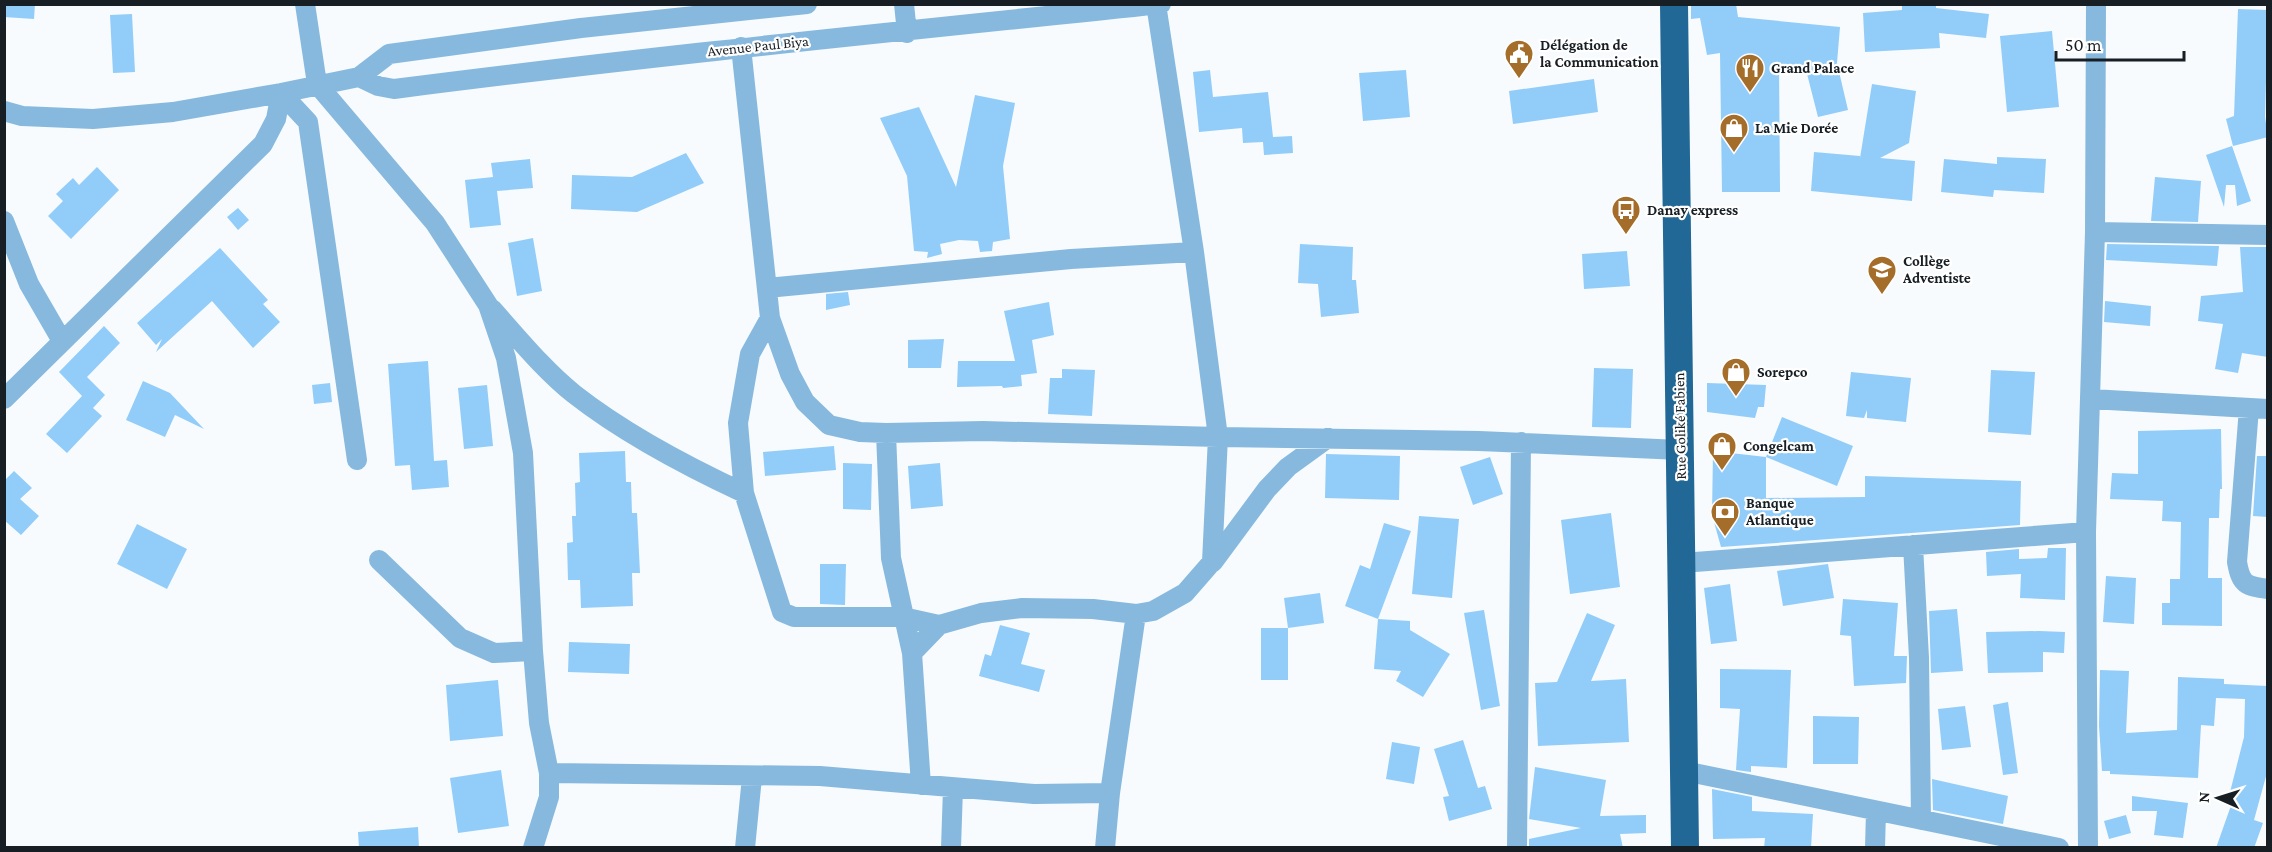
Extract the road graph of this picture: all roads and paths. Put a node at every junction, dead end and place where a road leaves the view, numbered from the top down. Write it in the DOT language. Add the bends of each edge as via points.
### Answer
graph roads {
  1 [pos="305,4"];
  2 [pos="807,4"];
  3 [pos="904,4"];
  4 [pos="1161,4"];
  5 [pos="1674,4"];
  6 [pos="2096,4"];
  7 [pos="1156,5"];
  8 [pos="907,33"];
  9 [pos="741,47"];
  10 [pos="358,77"];
  11 [pos="317,84"];
  12 [pos="281,93"];
  13 [pos="4,111"];
  14 [pos="6,232"];
  15 [pos="2095,232"];
  16 [pos="2268,235"];
  17 [pos="1194,252"];
  18 [pos="767,288"];
  19 [pos="488,305"];
  20 [pos="770,318"];
  21 [pos="62,342"];
  22 [pos="4,399"];
  23 [pos="2091,399"];
  24 [pos="2258,409"];
  25 [pos="886,433"];
  26 [pos="1218,437"];
  27 [pos="1328,438"];
  28 [pos="1521,442"];
  29 [pos="1680,450"];
  30 [pos="357,460"];
  31 [pos="744,493"];
  32 [pos="2086,532"];
  33 [pos="1913,545"];
  34 [pos="379,560"];
  35 [pos="1212,562"];
  36 [pos="1682,563"];
  37 [pos="2268,589"];
  38 [pos="1136,614"];
  39 [pos="903,617"];
  40 [pos="939,626"];
  41 [pos="533,651"];
  42 [pos="912,653"];
  43 [pos="1684,771"];
  44 [pos="549,773"];
  45 [pos="752,777"];
  46 [pos="921,785"];
  47 [pos="953,788"];
  48 [pos="1110,793"];
  49 [pos="1876,811"];
  50 [pos="1921,820"];
  51 [pos="533,848"];
  52 [pos="746,848"];
  53 [pos="951,848"];
  54 [pos="1105,848"];
  55 [pos="1517,848"];
  56 [pos="1685,848"];
  57 [pos="1875,848"];
  58 [pos="2059,848"];
  59 [pos="2088,848"];
  1 -- 11 [label="street"];
  2 -- 10 [label="street" via="581,28 389,54"];
  3 -- 8 [label="street"];
  4 -- 7 [label="street, Avenue Paul Biya"];
  5 -- 29 [label="highway, Rue Goliké Fabien"];
  6 -- 15 [label="street"];
  7 -- 8 [label="street, Avenue Paul Biya"];
  7 -- 17 [label="street"];
  8 -- 9 [label="street, Avenue Paul Biya"];
  9 -- 10 [label="street, Avenue Paul Biya" via="394,89"];
  9 -- 18 [label="street"];
  10 -- 11 [label="street"];
  11 -- 12 [label="street"];
  11 -- 19 [label="street" via="435,223"];
  12 -- 13 [label="street" via="172,112 93,119 22,116"];
  12 -- 21 [label="street" via="276,119 263,144"];
  12 -- 30 [label="street" via="308,122"];
  14 -- 21 [label="street" via="29,284"];
  15 -- 16 [label="street"];
  15 -- 23 [label="street"];
  17 -- 18 [label="street" via="1060,260"];
  17 -- 26 [label="street"];
  18 -- 20 [label="street"];
  19 -- 31 [label="street" via="573,394 700,473"];
  19 -- 41 [label="street" via="506,358 523,453"];
  20 -- 25 [label="street" via="789,374 805,402 828,425"];
  20 -- 31 [label="street" via="750,354 738,423"];
  21 -- 22 [label="street"];
  23 -- 24 [label="street"];
  23 -- 32 [label="street"];
  24 -- 37 [label="street" via="2237,562 2240,578 2249,587"];
  25 -- 26 [label="street" via="983,431"];
  25 -- 39 [label="street" via="891,558"];
  26 -- 27 [label="street"];
  26 -- 35 [label="street"];
  27 -- 28 [label="street"];
  27 -- 35 [label="street" via="1288,467 1267,489"];
  28 -- 29 [label="street"];
  28 -- 55 [label="street"];
  29 -- 36 [label="highway, Rue Goliké Fabien"];
  31 -- 39 [label="street" via="782,612 794,617"];
  32 -- 33 [label="street"];
  32 -- 59 [label="street"];
  33 -- 36 [label="street"];
  33 -- 50 [label="street"];
  34 -- 41 [label="street" via="460,638 494,653"];
  35 -- 38 [label="street" via="1185,593 1161,608"];
  36 -- 43 [label="highway, Rue Goliké Fabien"];
  38 -- 40 [label="street" via="1022,608 981,613"];
  38 -- 48 [label="street"];
  39 -- 40 [label="street"];
  39 -- 42 [label="street"];
  40 -- 42 [label="street"];
  41 -- 44 [label="street"];
  42 -- 46 [label="street"];
  43 -- 49 [label="street"];
  43 -- 56 [label="highway, Rue Goliké Fabien"];
  44 -- 45 [label="street"];
  44 -- 51 [label="street" via="549,797"];
  45 -- 46 [label="street" via="820,776"];
  45 -- 52 [label="street"];
  46 -- 47 [label="street"];
  47 -- 48 [label="street" via="1034,794"];
  47 -- 53 [label="street"];
  48 -- 54 [label="street"];
  49 -- 50 [label="street"];
  49 -- 57 [label="street"];
  50 -- 58 [label="street"];
}
